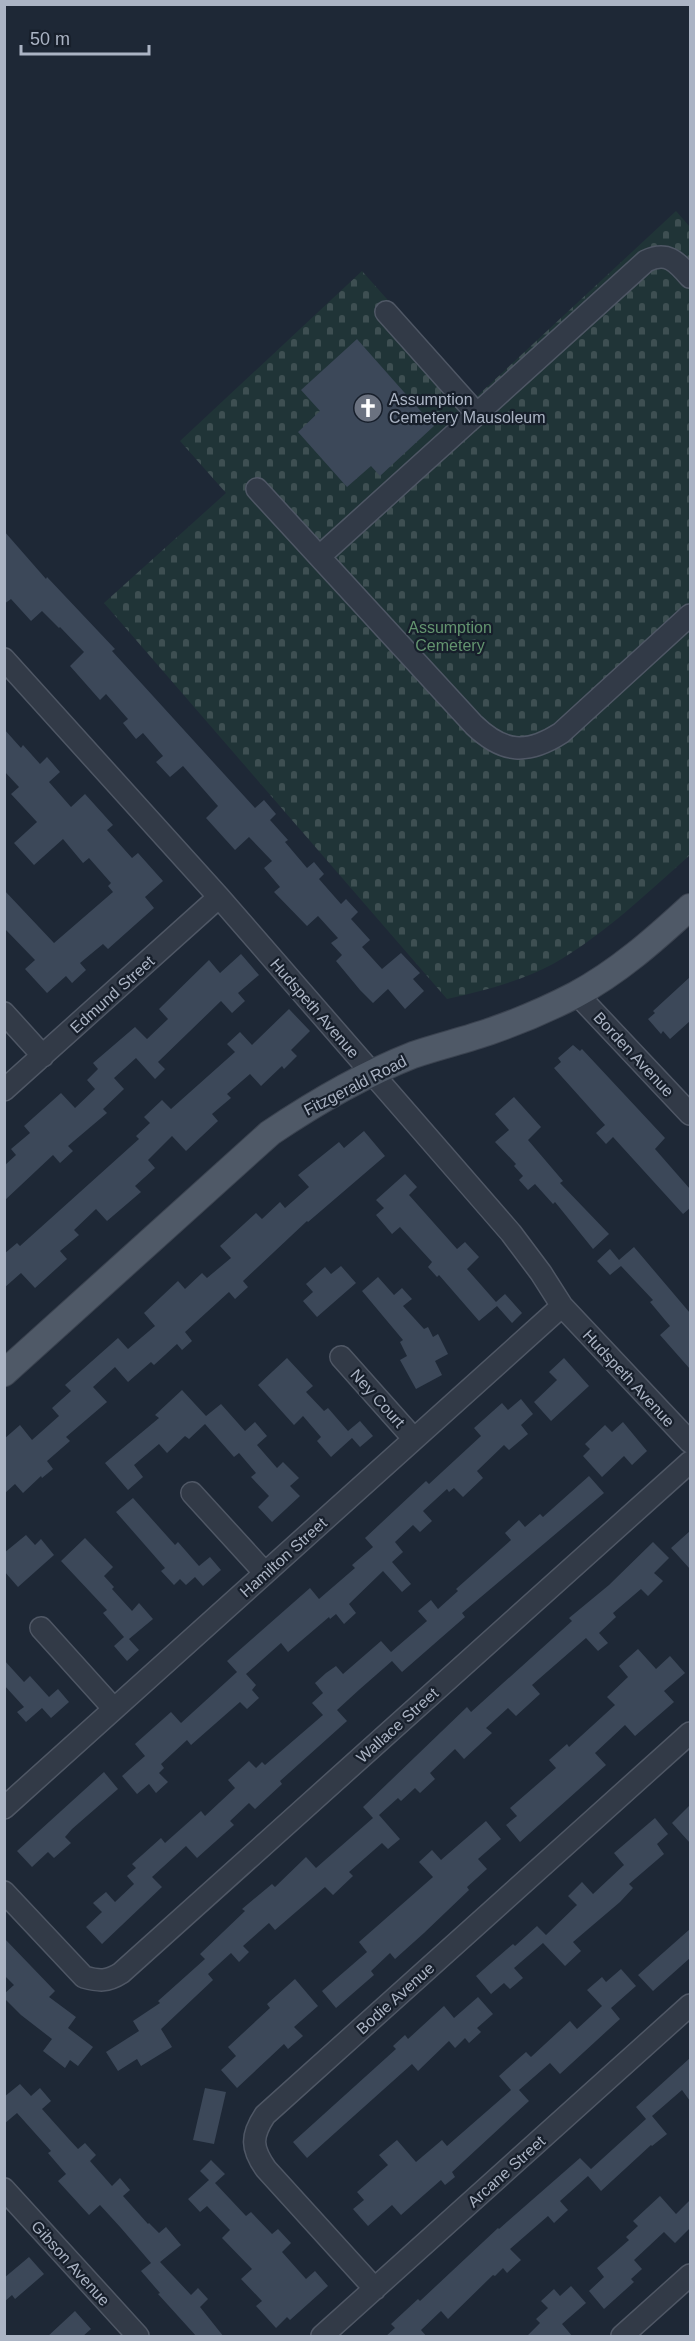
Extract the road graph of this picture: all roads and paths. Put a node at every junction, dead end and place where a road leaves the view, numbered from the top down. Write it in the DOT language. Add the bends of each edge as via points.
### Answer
graph roads {
  1 [pos="690,277"];
  2 [pos="386,312"];
  3 [pos="477,414"];
  4 [pos="257,489"];
  5 [pos="320,556"];
  6 [pos="690,615"];
  7 [pos="4,659"];
  8 [pos="219,897"];
  9 [pos="690,907"];
  10 [pos="577,994"];
  11 [pos="4,1013"];
  12 [pos="43,1056"];
  13 [pos="371,1073"];
  14 [pos="4,1090"];
  15 [pos="690,1114"];
  16 [pos="562,1306"];
  17 [pos="341,1357"];
  18 [pos="4,1373"];
  19 [pos="414,1439"];
  20 [pos="690,1442"];
  21 [pos="690,1462"];
  22 [pos="192,1493"];
  23 [pos="265,1573"];
  24 [pos="41,1628"];
  25 [pos="114,1709"];
  26 [pos="690,1733"];
  27 [pos="4,1808"];
  28 [pos="4,1892"];
  29 [pos="690,2005"];
  30 [pos="7,2197"];
  31 [pos="690,2275"];
  32 [pos="375,2289"];
  33 [pos="138,2337"];
  34 [pos="322,2337"];
  35 [pos="622,2337"];
  1 -- 3 [label="street" via="668,258 657,256 646,261"];
  2 -- 3 [label="street"];
  3 -- 5 [label="street"];
  4 -- 5 [label="street"];
  5 -- 6 [label="street" via="474,725 488,739 506,747 526,748 561,733"];
  7 -- 8 [label="street, Hudspeth Avenue"];
  8 -- 12 [label="street, Edmund Street"];
  8 -- 13 [label="street, Hudspeth Avenue"];
  9 -- 10 [label="main road, Fitzgerald Road" via="613,972"];
  10 -- 13 [label="main road, Fitzgerald Road" via="502,1027 413,1055"];
  10 -- 15 [label="street, Borden Avenue"];
  11 -- 12 [label="street"];
  12 -- 14 [label="street, Edmund Street"];
  13 -- 16 [label="street, Hudspeth Avenue" via="511,1233"];
  13 -- 18 [label="main road, Fitzgerald Road" via="319,1100 270,1133"];
  16 -- 19 [label="street, Hamilton Street"];
  16 -- 20 [label="street, Hudspeth Avenue"];
  17 -- 19 [label="street, Ney Court"];
  19 -- 23 [label="street, Hamilton Street"];
  21 -- 28 [label="street, Wallace Street" via="111,1980 84,1977"];
  22 -- 23 [label="street"];
  23 -- 25 [label="street, Hamilton Street"];
  24 -- 25 [label="street"];
  25 -- 27 [label="street, Hamilton Street"];
  26 -- 32 [label="street, Bodie Avenue" via="265,2115 257,2127 254,2142 266,2169"];
  29 -- 32 [label="street, Arcane Street"];
  30 -- 33 [label="street, Gibson Avenue"];
  31 -- 35 [label="street"];
  32 -- 34 [label="street, Arcane Street"];
}
